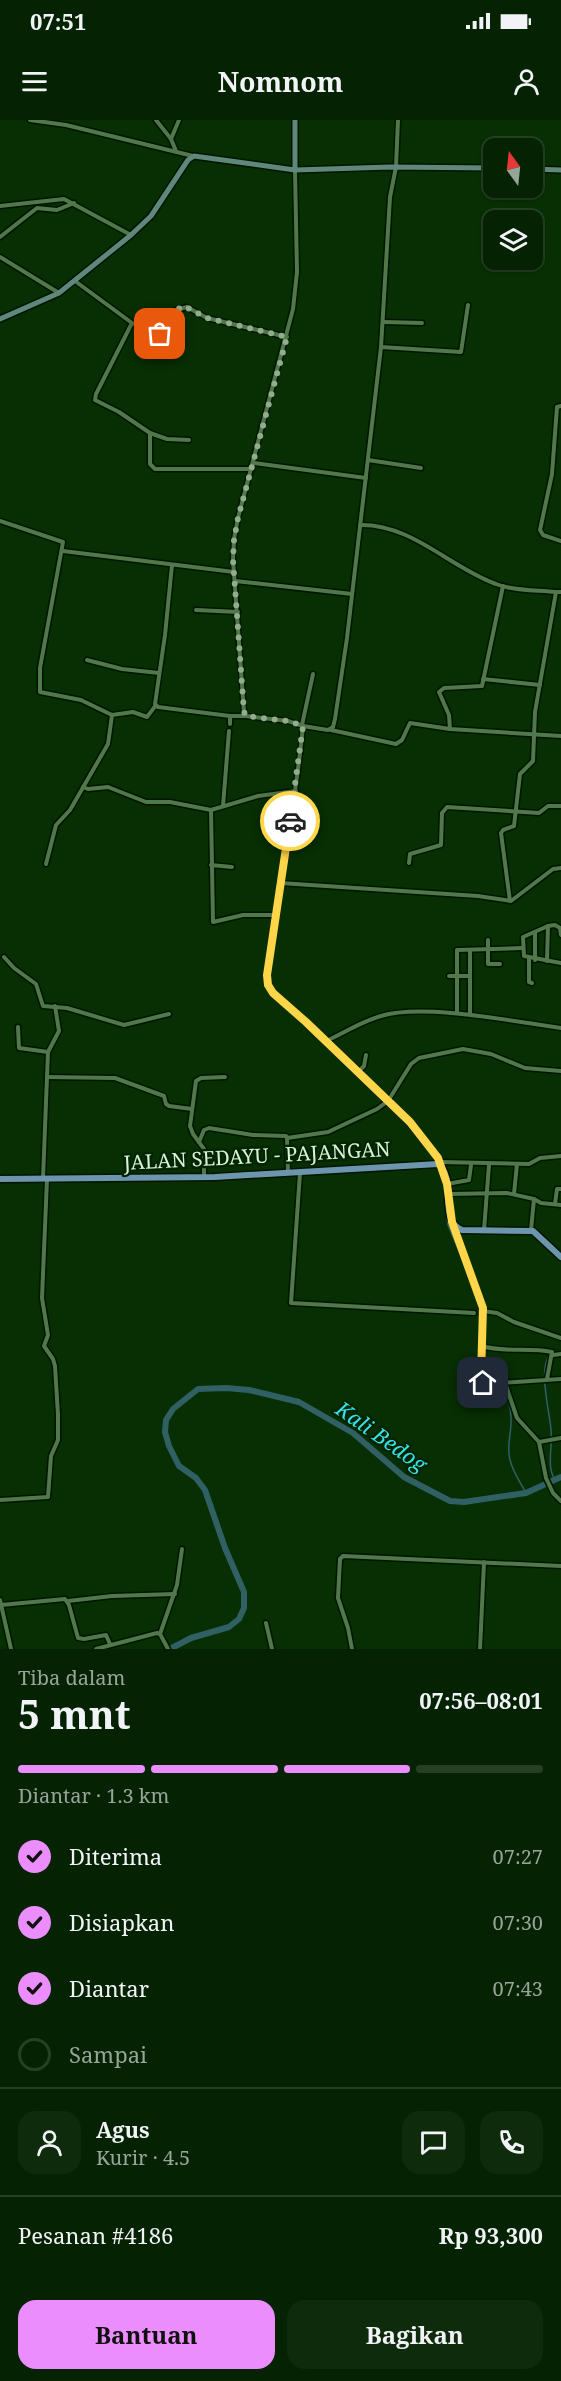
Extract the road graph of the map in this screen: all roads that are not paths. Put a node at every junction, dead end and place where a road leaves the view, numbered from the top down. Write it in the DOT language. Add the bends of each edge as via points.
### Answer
graph roads {
  1 [pos="30,120"];
  2 [pos="156,120"];
  3 [pos="179,120"];
  4 [pos="295,120"];
  5 [pos="390,120"];
  6 [pos="398,120"];
  7 [pos="171,139"];
  8 [pos="177,151"];
  9 [pos="194,156"];
  10 [pos="396,167"];
  11 [pos="483,168"];
  12 [pos="543,169"];
  13 [pos="296,170"];
  14 [pos="561,170"];
  15 [pos="74,203"];
  16 [pos="0,207"];
  17 [pos="131,235"];
  18 [pos="0,237"];
  19 [pos="0,257"];
  20 [pos="75,281"];
  21 [pos="59,293"];
  22 [pos="468,305"];
  23 [pos="0,319"];
  24 [pos="384,322"];
  25 [pos="132,323"];
  26 [pos="422,323"];
  27 [pos="287,337"];
  28 [pos="381,347"];
  29 [pos="561,406"];
  30 [pos="150,433"];
  31 [pos="189,440"];
  32 [pos="368,460"];
  33 [pos="254,464"];
  34 [pos="421,468"];
  35 [pos="252,469"];
  36 [pos="366,478"];
  37 [pos="0,521"];
  38 [pos="360,525"];
  39 [pos="561,541"];
  40 [pos="62,551"];
  41 [pos="172,565"];
  42 [pos="234,572"];
  43 [pos="235,581"];
  44 [pos="503,586"];
  45 [pos="559,592"];
  46 [pos="352,594"];
  47 [pos="196,610"];
  48 [pos="238,612"];
  49 [pos="87,660"];
  50 [pos="159,673"];
  51 [pos="313,674"];
  52 [pos="483,679"];
  53 [pos="540,685"];
  54 [pos="156,705"];
  55 [pos="112,715"];
  56 [pos="230,716"];
  57 [pos="246,716"];
  58 [pos="230,724"];
  59 [pos="302,726"];
  60 [pos="450,729"];
  61 [pos="331,730"];
  62 [pos="229,731"];
  63 [pos="533,733"];
  64 [pos="561,736"];
  65 [pos="83,787"];
  66 [pos="296,791"];
  67 [pos="223,806"];
  68 [pos="561,806"];
  69 [pos="211,810"];
  70 [pos="516,812"];
  71 [pos="409,863"];
  72 [pos="46,864"];
  73 [pos="211,865"];
  74 [pos="232,867"];
  75 [pos="561,867"];
  76 [pos="280,883"];
  77 [pos="510,901"];
  78 [pos="274,915"];
  79 [pos="548,926"];
  80 [pos="535,933"];
  81 [pos="561,935"];
  82 [pos="488,940"];
  83 [pos="488,947"];
  84 [pos="523,948"];
  85 [pos="470,950"];
  86 [pos="4,957"];
  87 [pos="532,959"];
  88 [pos="547,961"];
  89 [pos="561,963"];
  90 [pos="500,964"];
  91 [pos="449,975"];
  92 [pos="457,975"];
  93 [pos="470,976"];
  94 [pos="532,983"];
  95 [pos="55,1006"];
  96 [pos="169,1014"];
  97 [pos="470,1014"];
  98 [pos="477,1015"];
  99 [pos="18,1027"];
  100 [pos="561,1028"];
  101 [pos="326,1041"];
  102 [pos="48,1052"];
  103 [pos="366,1055"];
  104 [pos="561,1071"];
  105 [pos="358,1072"];
  106 [pos="47,1077"];
  107 [pos="225,1077"];
  108 [pos="388,1101"];
  109 [pos="192,1109"];
  110 [pos="287,1138"];
  111 [pos="199,1142"];
  112 [pos="561,1156"];
  113 [pos="440,1164"];
  114 [pos="471,1164"];
  115 [pos="489,1164"];
  116 [pos="516,1164"];
  117 [pos="300,1172"];
  118 [pos="288,1173"];
  119 [pos="204,1177"];
  120 [pos="45,1178"];
  121 [pos="0,1179"];
  122 [pos="447,1184"];
  123 [pos="561,1189"];
  124 [pos="488,1193"];
  125 [pos="448,1194"];
  126 [pos="514,1194"];
  127 [pos="534,1198"];
  128 [pos="555,1204"];
  129 [pos="561,1205"];
  130 [pos="453,1225"];
  131 [pos="484,1230"];
  132 [pos="531,1230"];
  133 [pos="561,1257"];
  134 [pos="483,1311"];
  135 [pos="474,1313"];
  136 [pos="561,1338"];
  137 [pos="482,1346"];
  138 [pos="553,1354"];
  139 [pos="561,1354"];
  140 [pos="545,1379"];
  141 [pos="561,1379"];
  142 [pos="505,1383"];
  143 [pos="561,1438"];
  144 [pos="538,1442"];
  145 [pos="0,1500"];
  146 [pos="561,1501"];
  147 [pos="183,1549"];
  148 [pos="484,1562"];
  149 [pos="561,1566"];
  150 [pos="175,1594"];
  151 [pos="68,1601"];
  152 [pos="1,1603"];
  153 [pos="6,1623"];
  154 [pos="266,1623"];
  155 [pos="0,1624"];
  156 [pos="160,1634"];
  157 [pos="110,1644"];
  158 [pos="11,1649"];
  159 [pos="96,1649"];
  160 [pos="168,1649"];
  161 [pos="272,1649"];
  162 [pos="352,1649"];
  163 [pos="480,1649"];
  1 -- 8 [label="street"];
  2 -- 7 [label="street"];
  3 -- 7 [label="street"];
  4 -- 13 [label="street"];
  5 -- 6 [label="street"];
  6 -- 10 [label="street"];
  7 -- 8 [label="street"];
  8 -- 9 [label="street"];
  9 -- 13 [label="street"];
  9 -- 17 [label="street" via="151,216"];
  10 -- 11 [label="street"];
  10 -- 13 [label="street"];
  10 -- 24 [label="street" via="390,197"];
  12 -- 14 [label="street"];
  13 -- 27 [label="street" via="297,272"];
  15 -- 16 [label="street" via="62,199"];
  15 -- 17 [label="street"];
  15 -- 18 [label="street" via="57,210 37,208"];
  17 -- 20 [label="street"];
  19 -- 21 [label="street"];
  20 -- 21 [label="street"];
  20 -- 25 [label="street"];
  21 -- 23 [label="street"];
  22 -- 28 [label="street" via="461,352"];
  24 -- 26 [label="street"];
  24 -- 28 [label="street"];
  25 -- 27 [label="street" via="160,334 176,310 187,307 207,318"];
  25 -- 30 [label="street" via="94,398"];
  27 -- 33 [label="street"];
  28 -- 32 [label="street"];
  29 -- 39 [label="street" via="556,407 552,474 540,530 543,535"];
  30 -- 31 [label="street"];
  30 -- 35 [label="street" via="150,464 154,469"];
  32 -- 34 [label="street"];
  32 -- 36 [label="street"];
  33 -- 35 [label="street"];
  33 -- 36 [label="street"];
  35 -- 42 [label="street" via="234,540"];
  36 -- 38 [label="street"];
  37 -- 40 [label="street" via="59,539 63,542"];
  38 -- 44 [label="street" via="392,529"];
  38 -- 46 [label="street"];
  40 -- 41 [label="street"];
  40 -- 55 [label="street" via="39,690 86,702"];
  41 -- 42 [label="street"];
  41 -- 50 [label="street"];
  42 -- 43 [label="street"];
  43 -- 46 [label="street"];
  43 -- 48 [label="street"];
  44 -- 45 [label="street"];
  44 -- 52 [label="street"];
  45 -- 53 [label="street"];
  46 -- 61 [label="street"];
  47 -- 48 [label="street"];
  48 -- 57 [label="street"];
  49 -- 50 [label="street"];
  50 -- 54 [label="street"];
  51 -- 59 [label="street"];
  52 -- 53 [label="street"];
  52 -- 60 [label="street" via="480,688 440,689"];
  53 -- 63 [label="street"];
  54 -- 55 [label="street" via="147,717 134,712"];
  54 -- 56 [label="street"];
  55 -- 65 [label="street" via="108,744"];
  56 -- 57 [label="street"];
  56 -- 58 [label="street"];
  57 -- 59 [label="street"];
  59 -- 61 [label="street"];
  59 -- 66 [label="street"];
  60 -- 61 [label="street" via="410,723 396,744"];
  60 -- 63 [label="street"];
  62 -- 67 [label="street"];
  63 -- 64 [label="street"];
  63 -- 70 [label="street" via="532,761 520,774"];
  65 -- 69 [label="street" via="108,787 146,802"];
  65 -- 72 [label="street" via="56,825"];
  66 -- 67 [label="street"];
  66 -- 76 [label="street"];
  67 -- 69 [label="street"];
  68 -- 70 [label="street" via="548,806 539,813"];
  69 -- 73 [label="street"];
  70 -- 71 [label="street" via="447,807 442,813 441,845 410,854"];
  70 -- 77 [label="street" via="514,826 502,830 501,836"];
  73 -- 74 [label="street"];
  73 -- 78 [label="street" via="213,922 243,915"];
  75 -- 77 [label="street"];
  76 -- 77 [label="street"];
  76 -- 78 [label="street"];
  78 -- 101 [label="street" via="267,975 270,990"];
  79 -- 80 [label="street"];
  79 -- 81 [label="street" via="560,928"];
  79 -- 88 [label="street"];
  80 -- 84 [label="street" via="523,937"];
  80 -- 87 [label="street"];
  82 -- 83 [label="street"];
  83 -- 84 [label="street"];
  83 -- 85 [label="street"];
  83 -- 90 [label="street" via="488,964"];
  84 -- 87 [label="street" via="524,957"];
  85 -- 92 [label="street" via="457,950"];
  85 -- 93 [label="street"];
  86 -- 95 [label="street" via="36,984 41,1006"];
  87 -- 88 [label="street"];
  87 -- 94 [label="street"];
  88 -- 89 [label="street"];
  91 -- 92 [label="street"];
  92 -- 93 [label="street"];
  92 -- 97 [label="street" via="454,1012"];
  93 -- 97 [label="street"];
  95 -- 96 [label="street" via="124,1025"];
  95 -- 102 [label="street" via="59,1034"];
  97 -- 98 [label="street"];
  99 -- 102 [label="street" via="19,1048"];
  100 -- 101 [label="street" via="441,1012 394,1013"];
  101 -- 105 [label="street"];
  102 -- 106 [label="street"];
  103 -- 105 [label="street"];
  104 -- 108 [label="street" via="538,1071 479,1051 454,1050 415,1060"];
  105 -- 108 [label="street"];
  106 -- 109 [label="street" via="121,1080 165,1096 169,1106"];
  106 -- 120 [label="street"];
  107 -- 109 [label="street" via="197,1080"];
  108 -- 110 [label="street" via="328,1132"];
  108 -- 113 [label="street" via="410,1122"];
  109 -- 111 [label="street" via="191,1131"];
  110 -- 111 [label="street" via="209,1128"];
  110 -- 118 [label="street"];
  111 -- 119 [label="street" via="204,1150"];
  112 -- 116 [label="street"];
  113 -- 114 [label="street"];
  113 -- 117 [label="main road, JALAN SEDAYU - PAJANGAN"];
  113 -- 122 [label="main road"];
  114 -- 115 [label="street"];
  114 -- 122 [label="street" via="469,1180"];
  115 -- 116 [label="street"];
  115 -- 124 [label="street"];
  116 -- 126 [label="street"];
  117 -- 118 [label="main road, JALAN SEDAYU - PAJANGAN"];
  117 -- 135 [label="street" via="291,1303"];
  118 -- 119 [label="main road, JALAN SEDAYU - PAJANGAN"];
  119 -- 120 [label="main road, JALAN SEDAYU - PAJANGAN"];
  120 -- 121 [label="main road, JALAN SEDAYU - PAJANGAN"];
  120 -- 145 [label="street" via="42,1298 48,1335 44,1346 53,1359 56,1376 58,1440 51,1456 48,1497"];
  122 -- 125 [label="main road"];
  123 -- 128 [label="street" via="557,1189"];
  124 -- 125 [label="street"];
  124 -- 126 [label="street"];
  124 -- 131 [label="street"];
  125 -- 130 [label="main road"];
  126 -- 127 [label="street"];
  127 -- 128 [label="street"];
  127 -- 132 [label="street"];
  128 -- 129 [label="street"];
  130 -- 131 [label="main road" via="462,1230"];
  130 -- 134 [label="street"];
  131 -- 132 [label="main road"];
  132 -- 133 [label="main road"];
  134 -- 136 [label="street"];
  134 -- 137 [label="street"];
  137 -- 138 [label="street"];
  137 -- 142 [label="street" via="481,1380 488,1385"];
  138 -- 139 [label="street"];
  138 -- 140 [label="street"];
  140 -- 141 [label="street"];
  140 -- 142 [label="street"];
  142 -- 144 [label="street" via="517,1418"];
  143 -- 144 [label="street"];
  144 -- 146 [label="street" via="546,1478"];
  147 -- 150 [label="street"];
  148 -- 149 [label="street"];
  148 -- 162 [label="street" via="342,1557 338,1598"];
  148 -- 163 [label="street"];
  150 -- 151 [label="street"];
  150 -- 156 [label="street"];
  151 -- 152 [label="street"];
  151 -- 157 [label="street" via="78,1638 106,1635"];
  152 -- 153 [label="street"];
  153 -- 155 [label="street"];
  153 -- 158 [label="street"];
  154 -- 161 [label="street"];
  156 -- 157 [label="street"];
  156 -- 160 [label="street"];
  157 -- 159 [label="street"];
}
